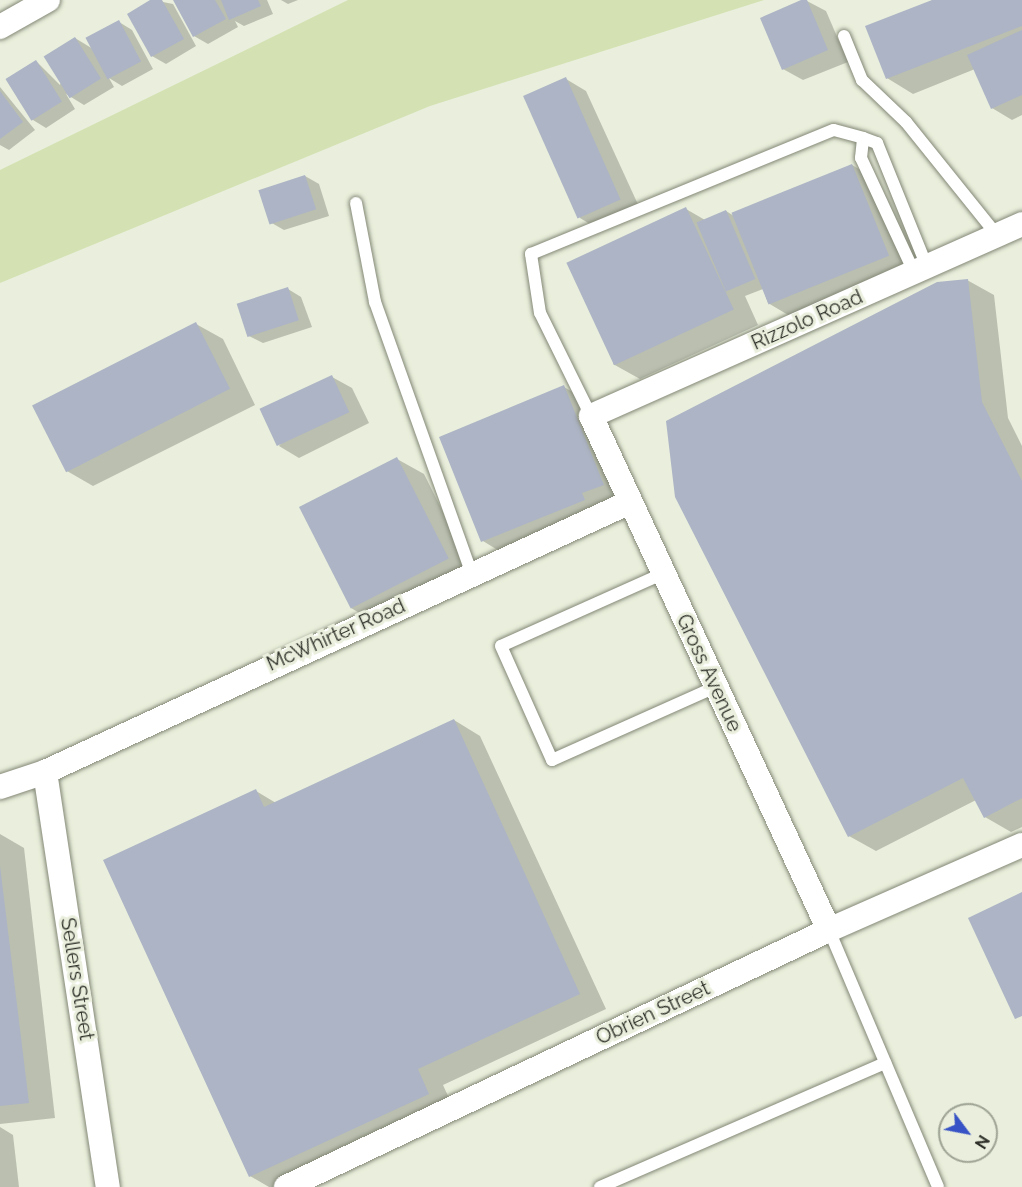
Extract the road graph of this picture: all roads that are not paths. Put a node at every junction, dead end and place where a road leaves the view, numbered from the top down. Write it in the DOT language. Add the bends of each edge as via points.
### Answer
graph roads {
  1 [pos="48,0"];
  2 [pos="0,27"];
  3 [pos="844,36"];
  4 [pos="863,138"];
  5 [pos="356,203"];
  6 [pos="1022,224"];
  7 [pos="997,235"];
  8 [pos="920,269"];
  9 [pos="591,416"];
  10 [pos="628,503"];
  11 [pos="472,574"];
  12 [pos="662,574"];
  13 [pos="715,687"];
  14 [pos="45,772"];
  15 [pos="0,787"];
  16 [pos="1022,845"];
  17 [pos="829,930"];
  18 [pos="885,1063"];
  19 [pos="108,1187"];
  20 [pos="286,1187"];
  21 [pos="600,1187"];
  22 [pos="938,1187"];
  1 -- 2 [label="street"];
  3 -- 7 [label="lane" via="862,80 906,122"];
  4 -- 8 [label="lane" via="861,158"];
  4 -- 8 [label="lane" via="877,143"];
  4 -- 9 [label="lane" via="834,130 531,254 540,313"];
  5 -- 11 [label="lane" via="375,302"];
  6 -- 7 [label="street, Rizzolo Road"];
  7 -- 8 [label="street, Rizzolo Road"];
  8 -- 9 [label="street, Rizzolo Road"];
  9 -- 10 [label="street, Gross Avenue"];
  10 -- 11 [label="street, McWhirter Road"];
  10 -- 12 [label="street, Gross Avenue"];
  11 -- 14 [label="street, McWhirter Road"];
  12 -- 13 [label="street, Gross Avenue"];
  12 -- 13 [label="lane" via="501,646 552,760"];
  13 -- 17 [label="street, Gross Avenue"];
  14 -- 15 [label="street, McWhirter Road"];
  14 -- 19 [label="street, Sellers Street"];
  16 -- 17 [label="street, Obrien Street"];
  17 -- 18 [label="lane"];
  17 -- 20 [label="street, Obrien Street"];
  18 -- 21 [label="lane"];
  18 -- 22 [label="lane"];
}
